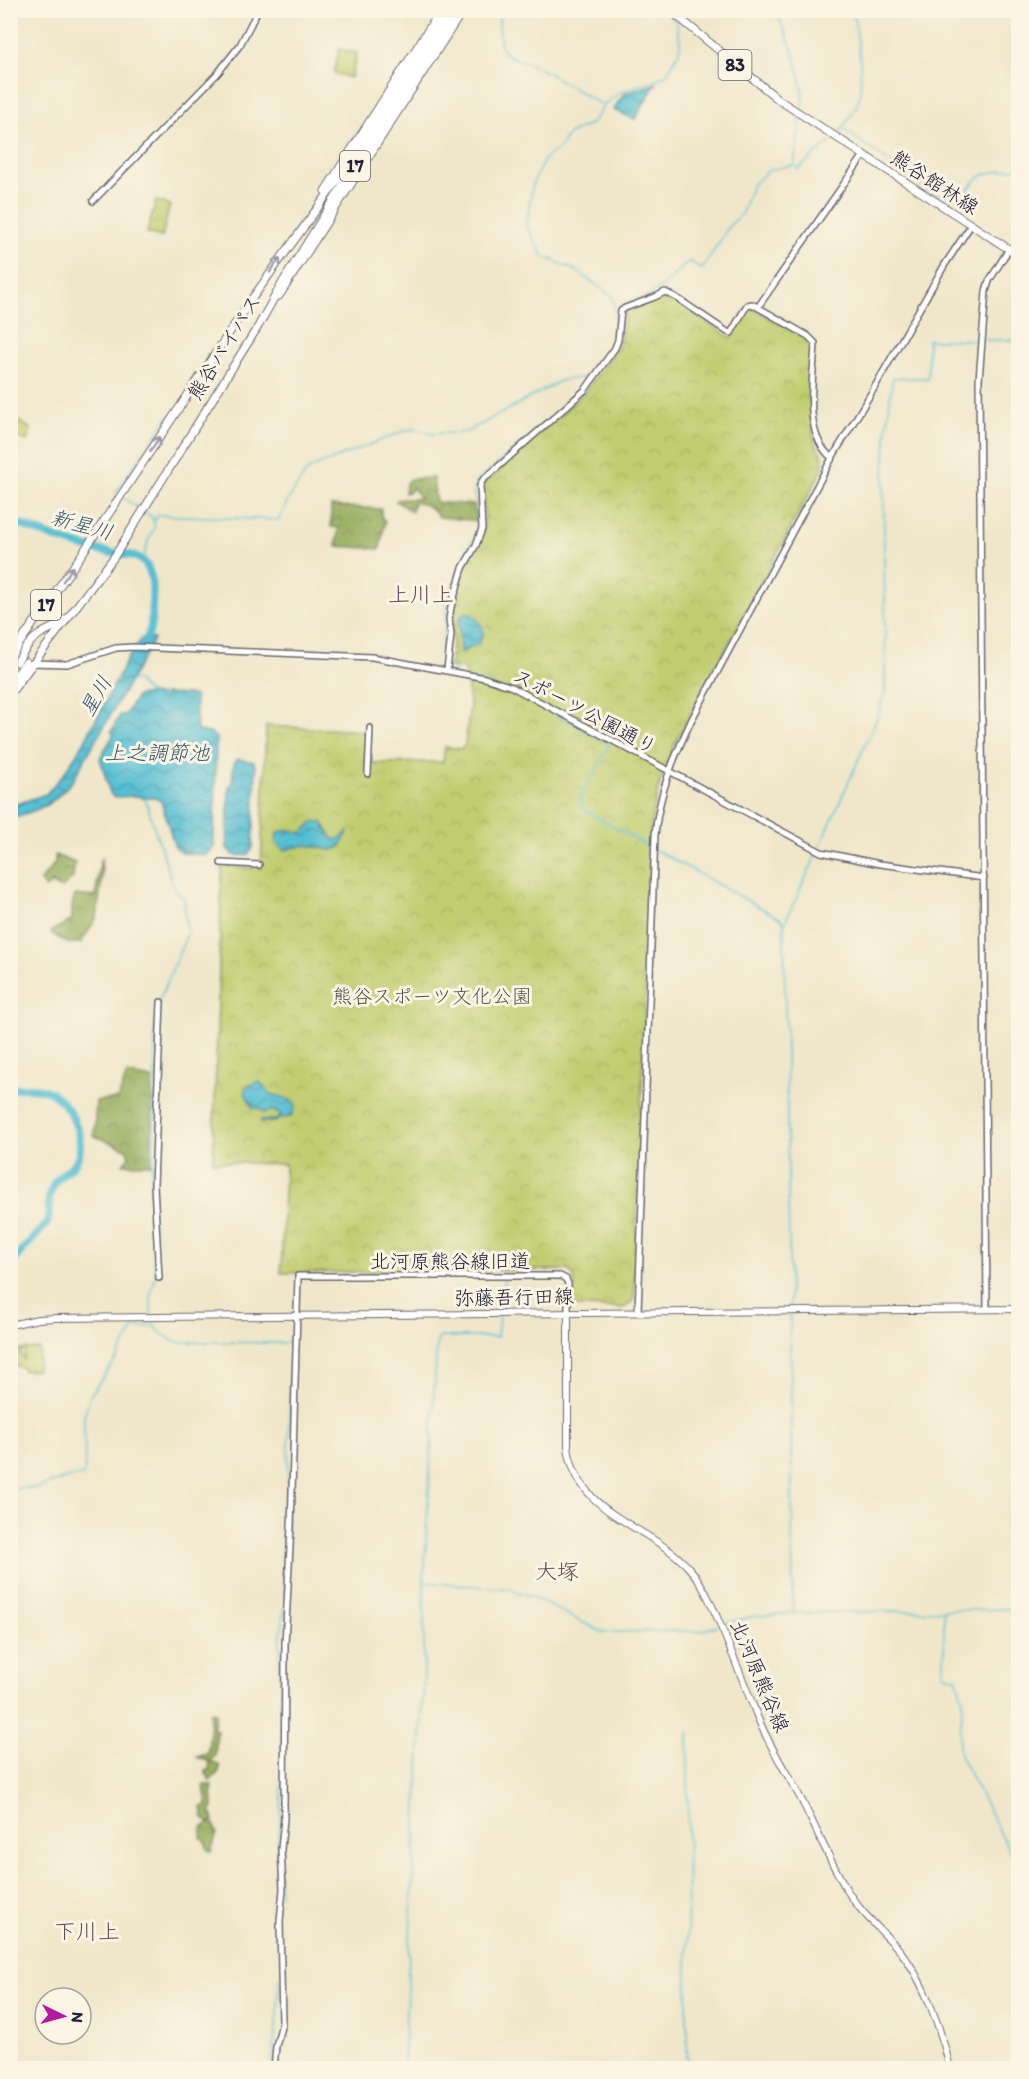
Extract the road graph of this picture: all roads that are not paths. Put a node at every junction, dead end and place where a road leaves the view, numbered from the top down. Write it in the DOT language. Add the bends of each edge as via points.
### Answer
graph roads {
  1 [pos="258,10"];
  2 [pos="441,10"];
  3 [pos="449,10"];
  4 [pos="456,10"];
  5 [pos="463,10"];
  6 [pos="672,12"];
  7 [pos="864,156"];
  8 [pos="93,201"];
  9 [pos="308,219"];
  10 [pos="971,225"];
  11 [pos="1009,249"];
  12 [pos="1018,255"];
  13 [pos="758,308"];
  14 [pos="259,325"];
  15 [pos="832,458"];
  16 [pos="80,604"];
  17 [pos="13,660"];
  18 [pos="30,663"];
  19 [pos="447,670"];
  20 [pos="10,683"];
  21 [pos="10,694"];
  22 [pos="370,728"];
  23 [pos="668,772"];
  24 [pos="368,774"];
  25 [pos="221,863"];
  26 [pos="259,865"];
  27 [pos="984,878"];
  28 [pos="160,1002"];
  29 [pos="159,1278"];
  30 [pos="987,1309"];
  31 [pos="1018,1309"];
  32 [pos="568,1312"];
  33 [pos="638,1312"];
  34 [pos="296,1316"];
  35 [pos="10,1325"];
  36 [pos="274,2068"];
  37 [pos="950,2068"];
  1 -- 8 [label="street" via="240,45 217,74"];
  2 -- 9 [label="main road, 17"];
  3 -- 9 [label="main road, 熊谷バイパス / 17" via="348,166"];
  4 -- 14 [label="main road, 熊谷バイパス / 17" via="343,185"];
  5 -- 14 [label="main road, 17"];
  6 -- 7 [label="main road, 83" via="766,91"];
  7 -- 10 [label="main road, 熊谷館林線 / 83"];
  7 -- 13 [label="street"];
  17 -- 9 [label="main road, 熊谷バイパス / 17, one-way" via="250,300"];
  10 -- 11 [label="main road, 熊谷館林線 / 83"];
  10 -- 15 [label="street"];
  11 -- 12 [label="main road, 熊谷館林線 / 83"];
  11 -- 27 [label="street" via="986,291 979,380"];
  13 -- 15 [label="street" via="815,343 811,384 814,424 819,444"];
  13 -- 19 [label="street" via="747,305 731,333 664,292 623,309 617,344 585,390 482,481 482,529 463,568 451,607"];
  14 -- 16 [label="main road, 熊谷バイパス / 17" via="114,557"];
  15 -- 23 [label="street" via="692,719"];
  16 -- 17 [label="main road" via="59,624 39,634"];
  16 -- 18 [label="main road, 熊谷バイパス / 17"];
  17 -- 18 [label="street, スポーツ公園通り"];
  18 -- 19 [label="street, スポーツ公園通り" via="67,664 116,648 133,647 372,657"];
  18 -- 20 [label="main road"];
  18 -- 21 [label="main road, 熊谷バイパス / 17"];
  19 -- 23 [label="street, スポーツ公園通り" via="512,687"];
  22 -- 24 [label="street"];
  23 -- 27 [label="street, スポーツ公園通り" via="821,852"];
  23 -- 33 [label="street" via="654,844"];
  25 -- 26 [label="street"];
  27 -- 30 [label="street"];
  28 -- 29 [label="street" via="154,1185"];
  30 -- 31 [label="main road, 弥藤吾行田線"];
  30 -- 33 [label="main road, 弥藤吾行田線"];
  32 -- 33 [label="main road, 弥藤吾行田線"];
  32 -- 34 [label="main road, 弥藤吾行田線"];
  32 -- 34 [label="street, 北河原熊谷線旧道" via="568,1284 560,1276 298,1276"];
  32 -- 37 [label="main road, 北河原熊谷線" via="568,1447 577,1479 594,1499 668,1550 696,1578 710,1601 762,1728 847,1891 903,1955 915,1975"];
  34 -- 35 [label="main road, 弥藤吾行田線" via="55,1318"];
  34 -- 36 [label="street" via="285,1644 282,2023"];
}
